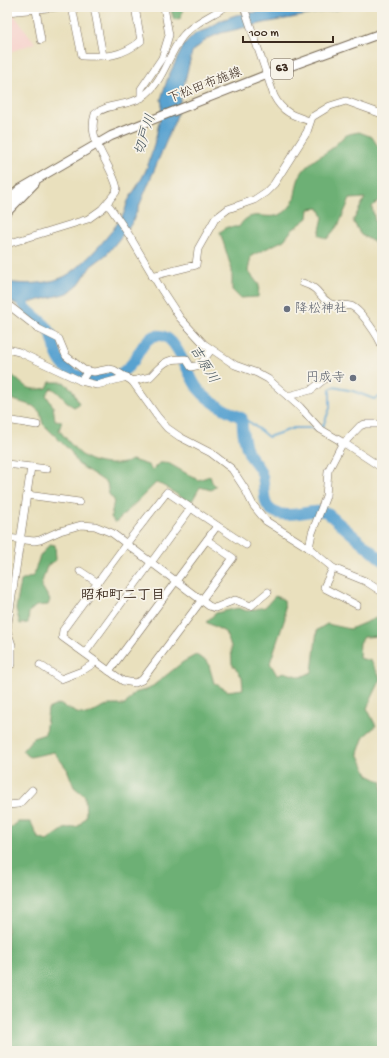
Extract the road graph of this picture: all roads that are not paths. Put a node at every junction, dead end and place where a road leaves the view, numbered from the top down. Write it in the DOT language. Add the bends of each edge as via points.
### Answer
graph roads {
  1 [pos="58,7"];
  2 [pos="72,7"];
  3 [pos="94,7"];
  4 [pos="135,7"];
  5 [pos="164,7"];
  6 [pos="225,7"];
  7 [pos="244,8"];
  8 [pos="36,10"];
  9 [pos="7,12"];
  10 [pos="382,33"];
  11 [pos="41,40"];
  12 [pos="103,56"];
  13 [pos="266,75"];
  14 [pos="141,98"];
  15 [pos="382,114"];
  16 [pos="310,121"];
  17 [pos="97,142"];
  18 [pos="43,176"];
  19 [pos="7,201"];
  20 [pos="106,205"];
  21 [pos="7,212"];
  22 [pos="7,244"];
  23 [pos="152,276"];
  24 [pos="303,283"];
  25 [pos="7,304"];
  26 [pos="382,347"];
  27 [pos="7,349"];
  28 [pos="211,350"];
  29 [pos="88,371"];
  30 [pos="128,378"];
  31 [pos="326,378"];
  32 [pos="81,381"];
  33 [pos="288,396"];
  34 [pos="7,420"];
  35 [pos="382,424"];
  36 [pos="37,425"];
  37 [pos="344,443"];
  38 [pos="7,464"];
  39 [pos="31,467"];
  40 [pos="382,468"];
  41 [pos="47,470"];
  42 [pos="27,495"];
  43 [pos="79,502"];
  44 [pos="191,508"];
  45 [pos="216,526"];
  46 [pos="7,538"];
  47 [pos="21,540"];
  48 [pos="207,540"];
  49 [pos="126,544"];
  50 [pos="246,545"];
  51 [pos="309,548"];
  52 [pos="151,562"];
  53 [pos="332,568"];
  54 [pos="80,571"];
  55 [pos="176,581"];
  56 [pos="98,583"];
  57 [pos="268,592"];
  58 [pos="382,592"];
  59 [pos="202,600"];
  60 [pos="357,605"];
  61 [pos="9,607"];
  62 [pos="85,653"];
  63 [pos="96,662"];
  64 [pos="12,664"];
  65 [pos="40,665"];
  66 [pos="109,671"];
  67 [pos="32,790"];
  68 [pos="7,805"];
  1 -- 8 [label="street"];
  2 -- 12 [label="street" via="82,56"];
  3 -- 12 [label="street"];
  4 -- 12 [label="street" via="141,41 124,53"];
  5 -- 14 [label="street" via="169,36 162,58 141,89"];
  6 -- 14 [label="street" via="187,31 160,76 148,93"];
  7 -- 13 [label="street"];
  8 -- 9 [label="street"];
  8 -- 11 [label="street"];
  10 -- 13 [label="main road, 下松田布施線 / 63"];
  13 -- 16 [label="street" via="279,106 288,114"];
  13 -- 17 [label="main road, 下松田布施線 / 63"];
  14 -- 17 [label="street" via="107,107 95,114 93,131"];
  15 -- 16 [label="street" via="341,101 316,114"];
  16 -- 23 [label="street" via="307,132 274,184 254,200 228,209 216,219 198,249 196,265"];
  17 -- 18 [label="main road, 下松田布施線 / 63"];
  17 -- 20 [label="street" via="117,188"];
  18 -- 19 [label="main road, 下松田布施線 / 63" via="20,189"];
  18 -- 21 [label="main road, 下松田布施線 / 63"];
  20 -- 22 [label="street" via="88,219"];
  20 -- 23 [label="street" via="128,233"];
  23 -- 28 [label="street" via="180,318"];
  24 -- 26 [label="street" via="314,287 330,304 351,306 356,310 378,337"];
  25 -- 29 [label="street" via="46,333 59,339 70,361"];
  27 -- 32 [label="street" via="19,352"];
  28 -- 30 [label="street" via="200,365 191,367 186,359 173,359 158,367 150,377"];
  28 -- 33 [label="street" via="235,365 257,373"];
  29 -- 30 [label="street" via="114,370"];
  29 -- 32 [label="street"];
  30 -- 32 [label="street" via="96,385"];
  30 -- 51 [label="street" via="167,428 222,460 239,479 259,514 266,521"];
  31 -- 33 [label="street" via="311,390"];
  33 -- 37 [label="street" via="318,427"];
  34 -- 36 [label="street"];
  35 -- 37 [label="street" via="360,426"];
  37 -- 40 [label="street"];
  37 -- 51 [label="street" via="328,471 328,488"];
  38 -- 39 [label="street"];
  39 -- 41 [label="street"];
  39 -- 42 [label="street"];
  42 -- 43 [label="street"];
  42 -- 47 [label="street"];
  44 -- 45 [label="street"];
  44 -- 49 [label="street" via="168,492"];
  44 -- 52 [label="street"];
  45 -- 48 [label="street"];
  45 -- 50 [label="street"];
  46 -- 47 [label="street"];
  47 -- 49 [label="street" via="40,540 81,525 105,529"];
  47 -- 61 [label="street"];
  48 -- 55 [label="street"];
  48 -- 59 [label="street" via="233,558"];
  49 -- 52 [label="street"];
  49 -- 56 [label="street"];
  51 -- 53 [label="street"];
  52 -- 55 [label="street"];
  52 -- 62 [label="street"];
  53 -- 58 [label="street" via="365,581"];
  53 -- 60 [label="street" via="324,587"];
  54 -- 56 [label="street"];
  55 -- 59 [label="street"];
  55 -- 66 [label="street"];
  56 -- 62 [label="street" via="63,630 62,637"];
  57 -- 59 [label="street" via="251,606 235,600 215,608"];
  59 -- 66 [label="street" via="142,680 135,683 123,681"];
  61 -- 64 [label="street" via="7,630 12,645"];
  62 -- 63 [label="street"];
  63 -- 65 [label="street" via="61,679"];
  63 -- 66 [label="street"];
  67 -- 68 [label="street" via="19,804"];
}
